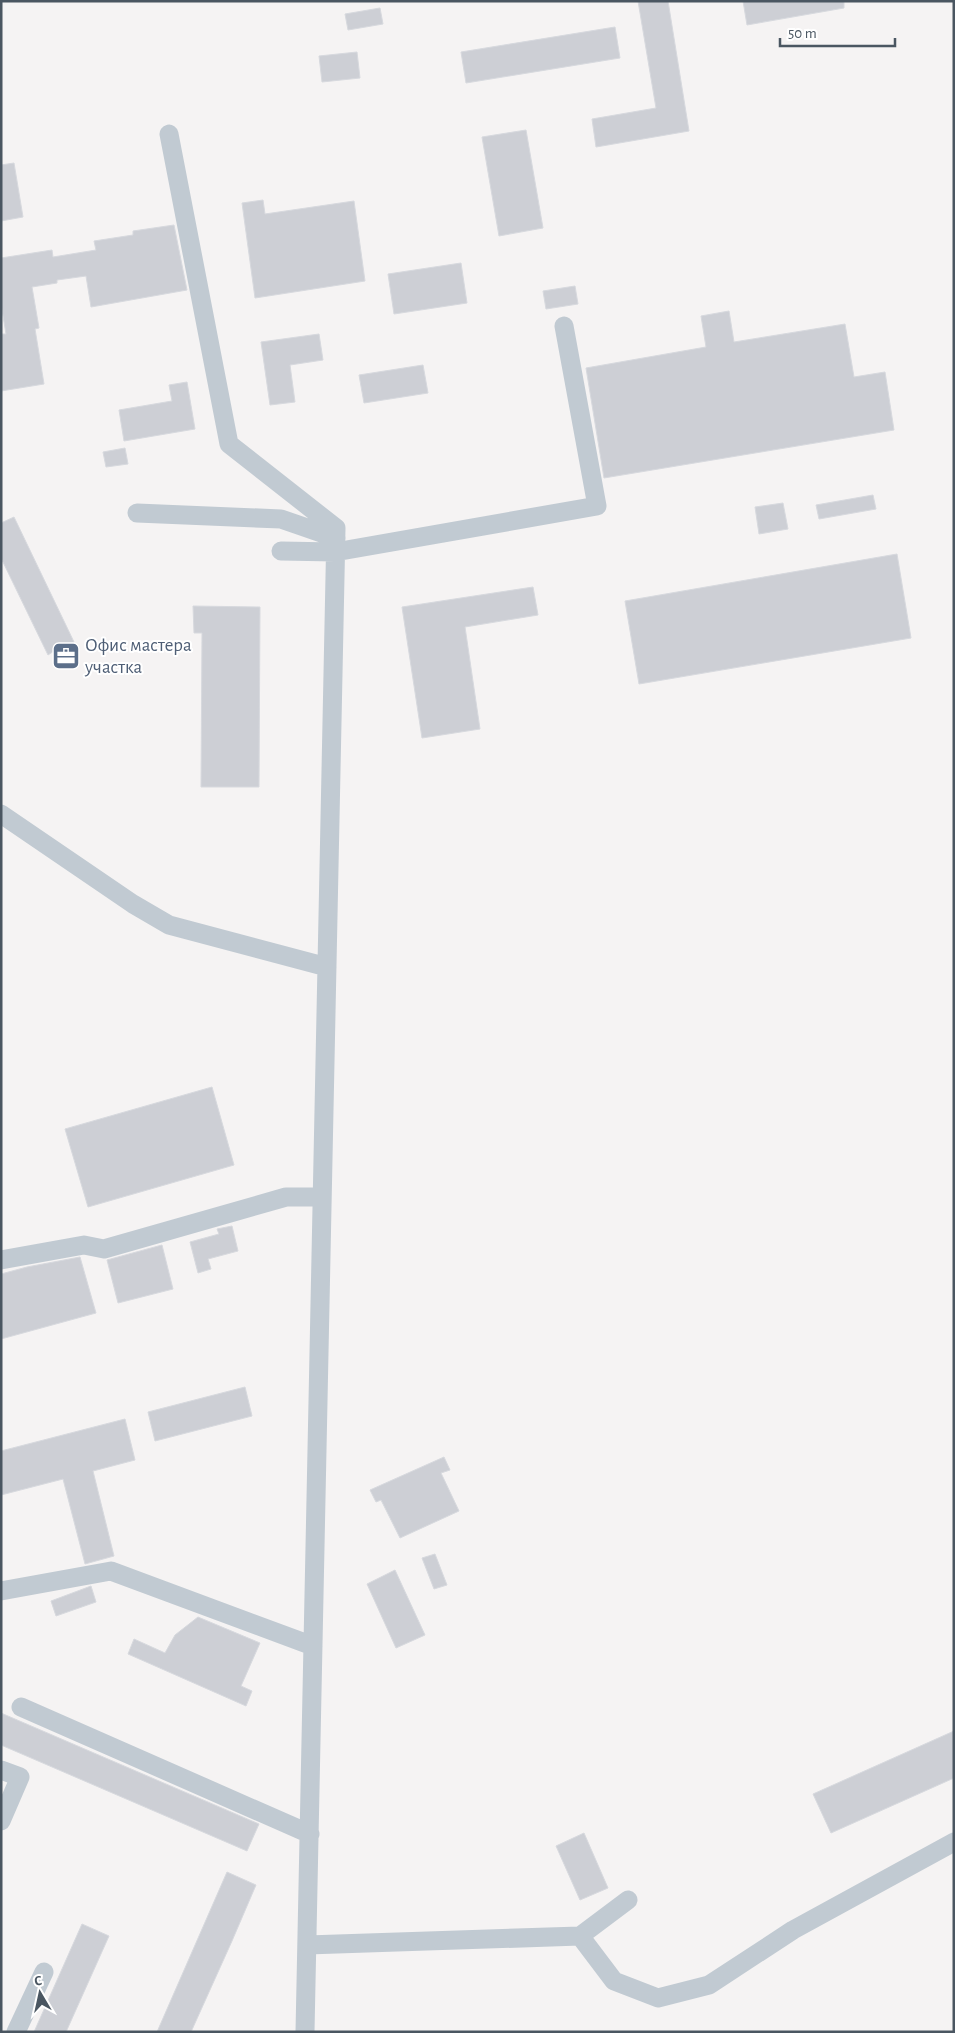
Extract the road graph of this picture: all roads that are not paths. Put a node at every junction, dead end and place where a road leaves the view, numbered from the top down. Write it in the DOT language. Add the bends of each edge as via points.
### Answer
graph roads {
  1 [pos="169,134"];
  2 [pos="564,326"];
  3 [pos="137,514"];
  4 [pos="336,545"];
  5 [pos="281,551"];
  6 [pos="1,814"];
  7 [pos="327,967"];
  8 [pos="322,1197"];
  9 [pos="1,1260"];
  10 [pos="1,1591"];
  11 [pos="313,1646"];
  12 [pos="21,1707"];
  13 [pos="1,1770"];
  14 [pos="1,1821"];
  15 [pos="310,1834"];
  16 [pos="954,1842"];
  17 [pos="628,1900"];
  18 [pos="580,1936"];
  19 [pos="307,1945"];
  20 [pos="44,1972"];
  21 [pos="16,2032"];
  22 [pos="305,2032"];
  1 -- 4 [label="street" via="229,444 336,528"];
  2 -- 4 [label="street" via="597,506"];
  3 -- 4 [label="street" via="281,518"];
  4 -- 5 [label="street"];
  4 -- 7 [label="street"];
  6 -- 7 [label="street" via="169,925"];
  7 -- 8 [label="street"];
  8 -- 9 [label="street" via="286,1197 104,1249 84,1245"];
  8 -- 11 [label="street"];
  10 -- 11 [label="street" via="111,1571"];
  11 -- 15 [label="street"];
  12 -- 15 [label="street"];
  13 -- 14 [label="street" via="20,1777"];
  15 -- 19 [label="street"];
  16 -- 18 [label="street" via="793,1930 709,1985 658,1998 614,1981"];
  17 -- 18 [label="street"];
  18 -- 19 [label="street"];
  19 -- 22 [label="street"];
  20 -- 21 [label="street"];
}
